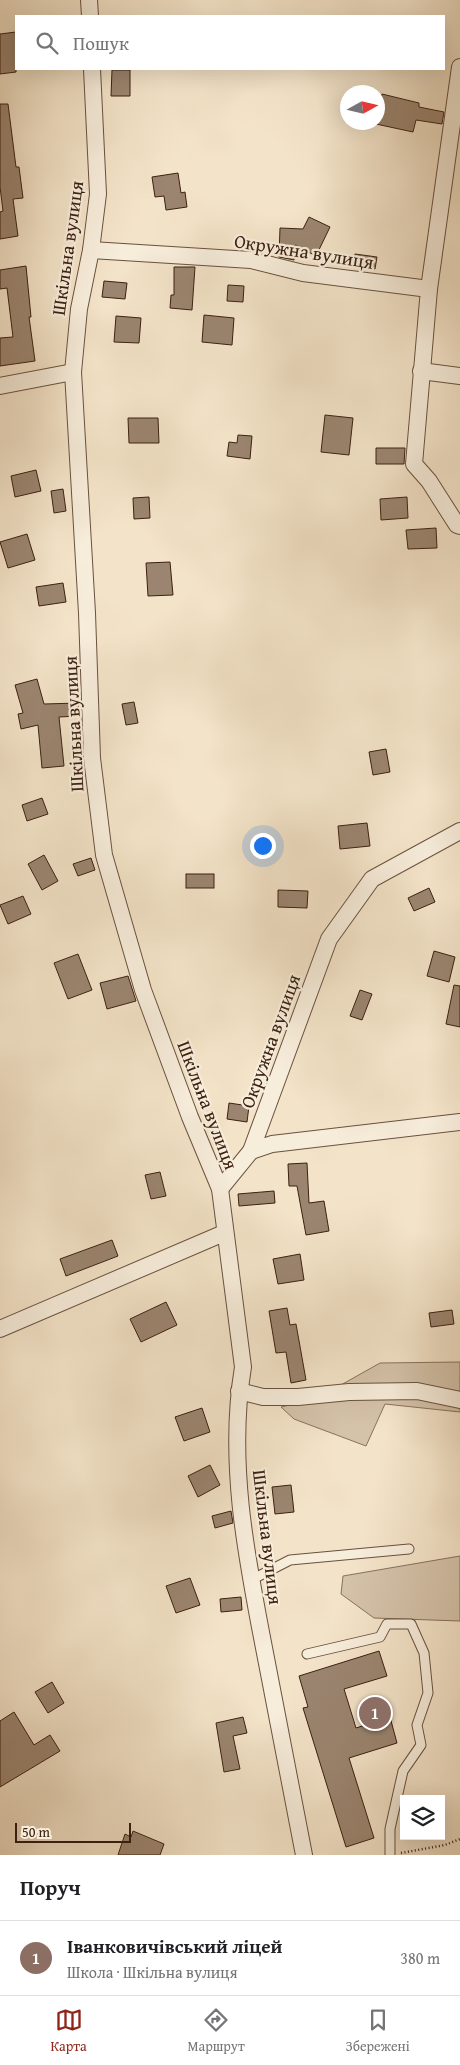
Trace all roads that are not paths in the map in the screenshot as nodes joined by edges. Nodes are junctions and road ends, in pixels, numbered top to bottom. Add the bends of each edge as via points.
1 (89, 0) edge
2 (90, 15) edge
3 (460, 67) edge
4 (92, 70) edge
5 (91, 250) junction
6 (429, 289) junction
7 (421, 371) junction
8 (74, 372) junction
9 (460, 376) edge
10 (0, 386) edge
11 (460, 526) edge
12 (460, 831) edge
13 (460, 1122) edge
14 (251, 1151) junction
15 (220, 1190) junction
16 (224, 1233) junction
17 (1, 1328) edge
18 (239, 1391) junction
19 (460, 1400) edge
20 (409, 1549) dead end
21 (251, 1580) junction
22 (307, 1654) dead end
23 (395, 1854) edge
24 (304, 1855) edge

1 - 2 street
3 - 6 street
4 - 5 street, Шкільна вулиця via 98,194
5 - 6 street, Окружна вулиця via 251,260 303,272
5 - 8 street, Шкільна вулиця via 79,309
6 - 7 street
7 - 9 street
7 - 11 street via 414,464
8 - 10 street
8 - 15 street, Шкільна вулиця via 88,613 92,758 104,855 143,990
12 - 14 street, Окружна вулиця via 372,879 329,939
13 - 14 street via 272,1144
14 - 15 street, Окружна вулиця
15 - 16 street, Шкільна вулиця
16 - 17 street
16 - 18 street, Шкільна вулиця via 243,1367
18 - 19 street via 263,1397 417,1392
18 - 21 street, Шкільна вулиця via 238,1489
20 - 21 lane via 290,1560
21 - 24 street, Шкільна вулиця
22 - 23 lane via 380,1637 387,1624 411,1624 424,1653 428,1693 417,1725 420,1745 403,1771 390,1829

